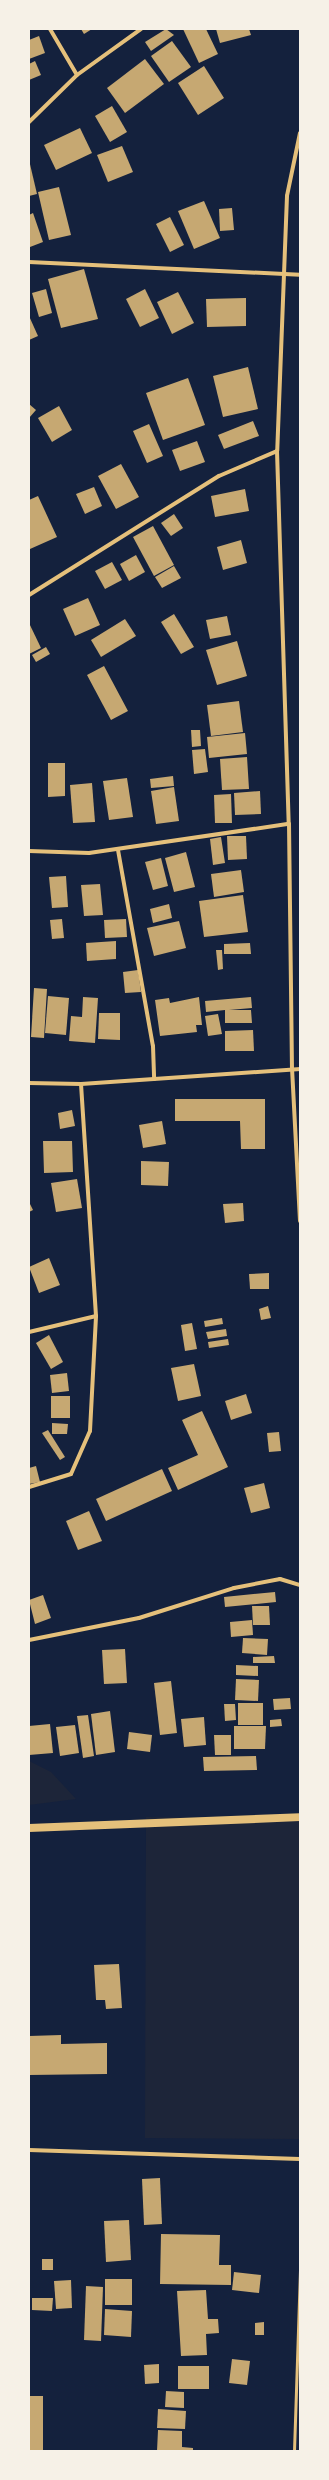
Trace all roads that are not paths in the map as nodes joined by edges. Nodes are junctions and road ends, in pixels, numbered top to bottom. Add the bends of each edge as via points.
1 (50, 29) edge
2 (141, 29) edge
3 (77, 75) junction
4 (29, 122) edge
5 (300, 133) edge
6 (29, 262) edge
7 (286, 275) junction
8 (300, 275) edge
9 (277, 451) junction
10 (29, 595) edge
11 (289, 824) junction
12 (118, 850) junction
13 (29, 851) edge
14 (292, 1068) junction
15 (300, 1069) edge
16 (154, 1079) junction
17 (29, 1083) edge
18 (81, 1084) junction
19 (300, 1221) edge
20 (96, 1316) junction
21 (29, 1332) edge
22 (29, 1487) edge
23 (300, 1585) edge
24 (29, 1640) edge
25 (300, 1817) edge
26 (29, 1828) edge
27 (29, 2150) edge
28 (300, 2159) edge

1 - 3 street
2 - 3 street
3 - 4 street
5 - 7 street via 287,196
6 - 7 street
7 - 8 street
7 - 9 street
9 - 10 street via 219,476
9 - 11 street
11 - 12 street
11 - 14 street
12 - 13 street via 89,853
12 - 16 street via 153,1046
14 - 15 street
14 - 16 street
14 - 19 street
16 - 18 street
17 - 18 street
18 - 20 street
20 - 21 street
20 - 22 street via 90,1430 71,1474
23 - 24 street via 280,1579 234,1588 139,1618
25 - 26 main road
27 - 28 street

